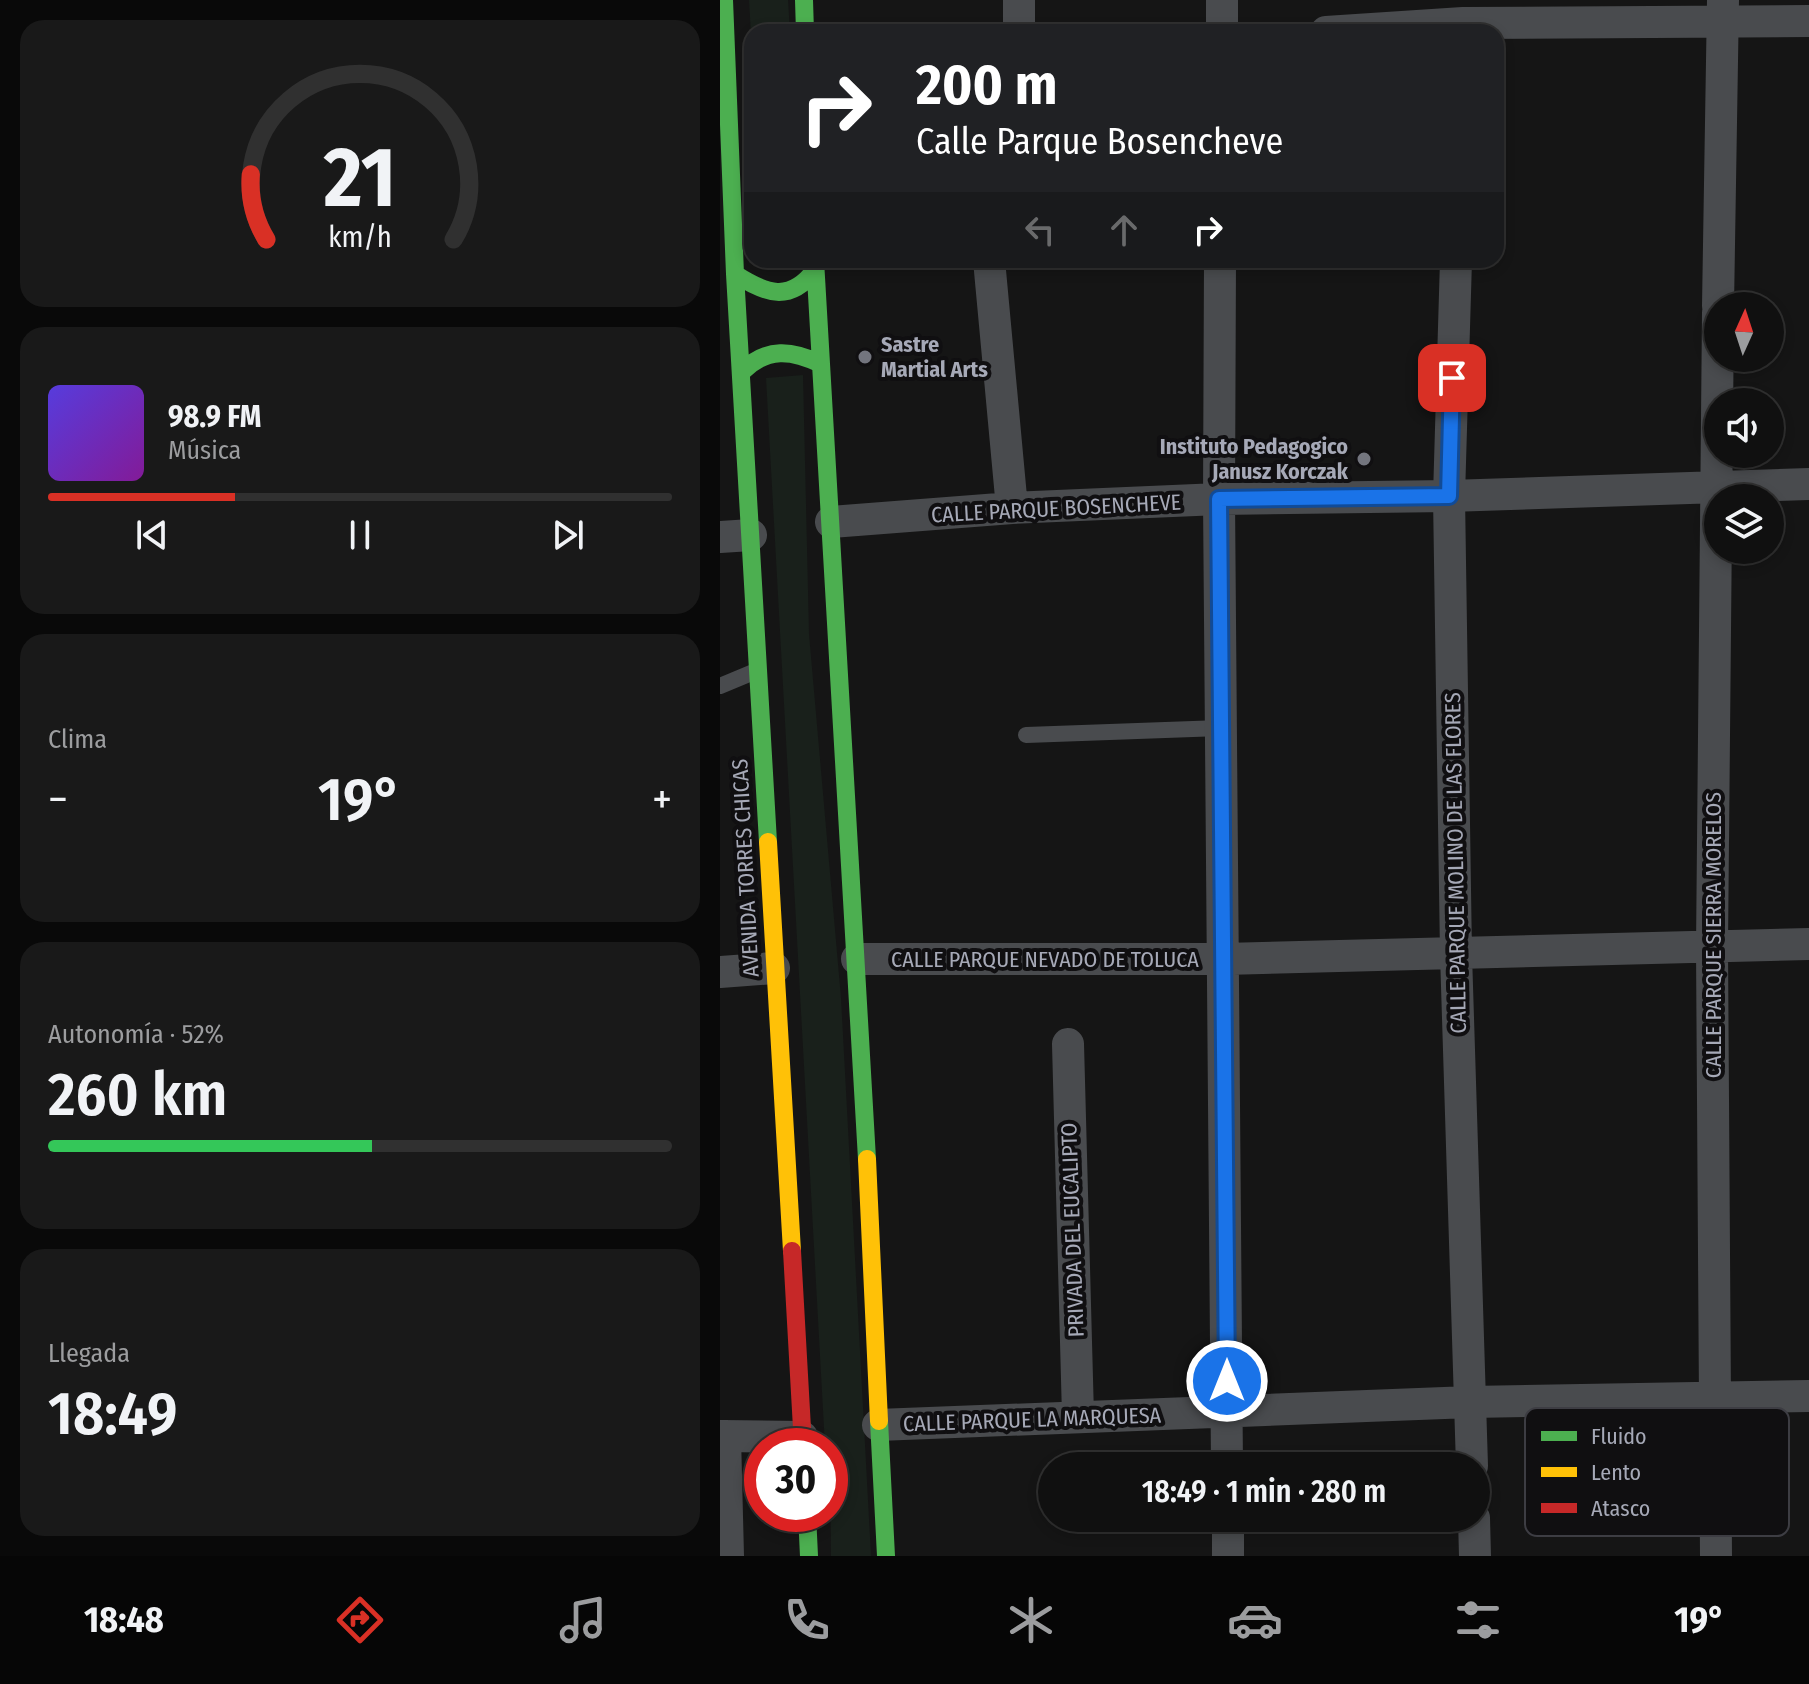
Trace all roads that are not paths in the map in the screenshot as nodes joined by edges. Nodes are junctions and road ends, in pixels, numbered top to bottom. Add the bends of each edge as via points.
1 (724, 0) edge
2 (804, 0) edge
3 (1019, 0) edge
4 (1222, 0) edge
5 (1723, 11) edge
6 (1809, 21) edge
7 (805, 24) edge
8 (1019, 24) edge
9 (1222, 24) edge
10 (1504, 25) edge
11 (723, 77) edge
12 (813, 268) edge
13 (815, 268) edge
14 (990, 268) edge
15 (1220, 268) edge
16 (1456, 268) edge
17 (735, 274) junction
18 (1718, 292) edge
19 (821, 364) junction
20 (743, 371) junction
21 (1717, 372) edge
22 (1715, 484) edge
23 (1809, 484) edge
24 (1784, 485) edge
25 (1704, 488) edge
26 (1449, 496) junction
27 (1219, 499) junction
28 (1012, 508) junction
29 (831, 522) junction
30 (736, 536) edge
31 (1715, 564) edge
32 (760, 670) junction
33 (720, 686) edge
34 (1221, 728) junction
35 (1026, 735) dead end
36 (1809, 944) edge
37 (1712, 947) junction
38 (1456, 954) junction
39 (857, 959) junction
40 (1224, 959) junction
41 (774, 968) junction
42 (720, 972) edge
43 (1068, 1044) dead end
44 (1809, 1396) edge
45 (1716, 1398) junction
46 (1470, 1402) junction
47 (1716, 1408) edge
48 (1227, 1411) junction
49 (1078, 1416) junction
50 (878, 1425) junction
51 (802, 1428) edge
52 (723, 1436) edge
53 (744, 1437) edge
54 (1227, 1452) edge
55 (1472, 1452) edge
56 (808, 1532) edge
57 (1228, 1532) edge
58 (1474, 1532) edge
59 (728, 1556) edge
60 (809, 1556) edge
61 (886, 1556) edge
62 (1228, 1556) edge
63 (1475, 1556) edge

1 - 11 main road, AVENIDA TORRES CHICAS
2 - 7 main road
3 - 8 street
4 - 9 street
5 - 6 street
5 - 10 street
5 - 18 street
11 - 17 main road, AVENIDA TORRES CHICAS
12 - 17 main road via 797,289 780,291 756,288
13 - 19 main road
14 - 28 street
15 - 27 street
16 - 26 street, CALLE PARQUE MOLINO DE LAS FLORES
17 - 20 main road, AVENIDA TORRES CHICAS
19 - 20 main road via 794,352 776,352 759,356
19 - 29 main road
20 - 30 main road, AVENIDA TORRES CHICAS
21 - 22 street, CALLE PARQUE SIERRA MORELOS
23 - 24 street, CALLE PARQUE BOSENCHEVE
25 - 26 street, CALLE PARQUE BOSENCHEVE
26 - 27 street, CALLE PARQUE BOSENCHEVE
26 - 38 street, CALLE PARQUE MOLINO DE LAS FLORES
27 - 28 street, CALLE PARQUE BOSENCHEVE
27 - 34 street
28 - 29 street, CALLE PARQUE BOSENCHEVE
29 - 39 main road
30 - 32 main road, AVENIDA TORRES CHICAS
31 - 37 street, CALLE PARQUE SIERRA MORELOS
32 - 33 lane
32 - 41 main road, AVENIDA TORRES CHICAS
34 - 35 lane
34 - 40 street
36 - 37 street, CALLE PARQUE NEVADO DE TOLUCA
37 - 38 street, CALLE PARQUE NEVADO DE TOLUCA
37 - 45 street, CALLE PARQUE SIERRA MORELOS
38 - 40 street, CALLE PARQUE NEVADO DE TOLUCA
38 - 46 street, CALLE PARQUE MOLINO DE LAS FLORES
39 - 40 street, CALLE PARQUE NEVADO DE TOLUCA
39 - 50 main road
40 - 48 street
41 - 42 street
41 - 51 main road, AVENIDA TORRES CHICAS
43 - 49 street, PRIVADA DEL EUCALIPTO
44 - 45 street, CALLE PARQUE LA MARQUESA
45 - 46 street, CALLE PARQUE LA MARQUESA
45 - 47 street, CALLE PARQUE SIERRA MORELOS
46 - 48 street, CALLE PARQUE LA MARQUESA
46 - 55 street, CALLE PARQUE MOLINO DE LAS FLORES
48 - 49 street, CALLE PARQUE LA MARQUESA
48 - 54 street
49 - 50 street, CALLE PARQUE LA MARQUESA
50 - 61 main road
52 - 53 street
52 - 59 street
56 - 60 main road
57 - 62 street
58 - 63 street

